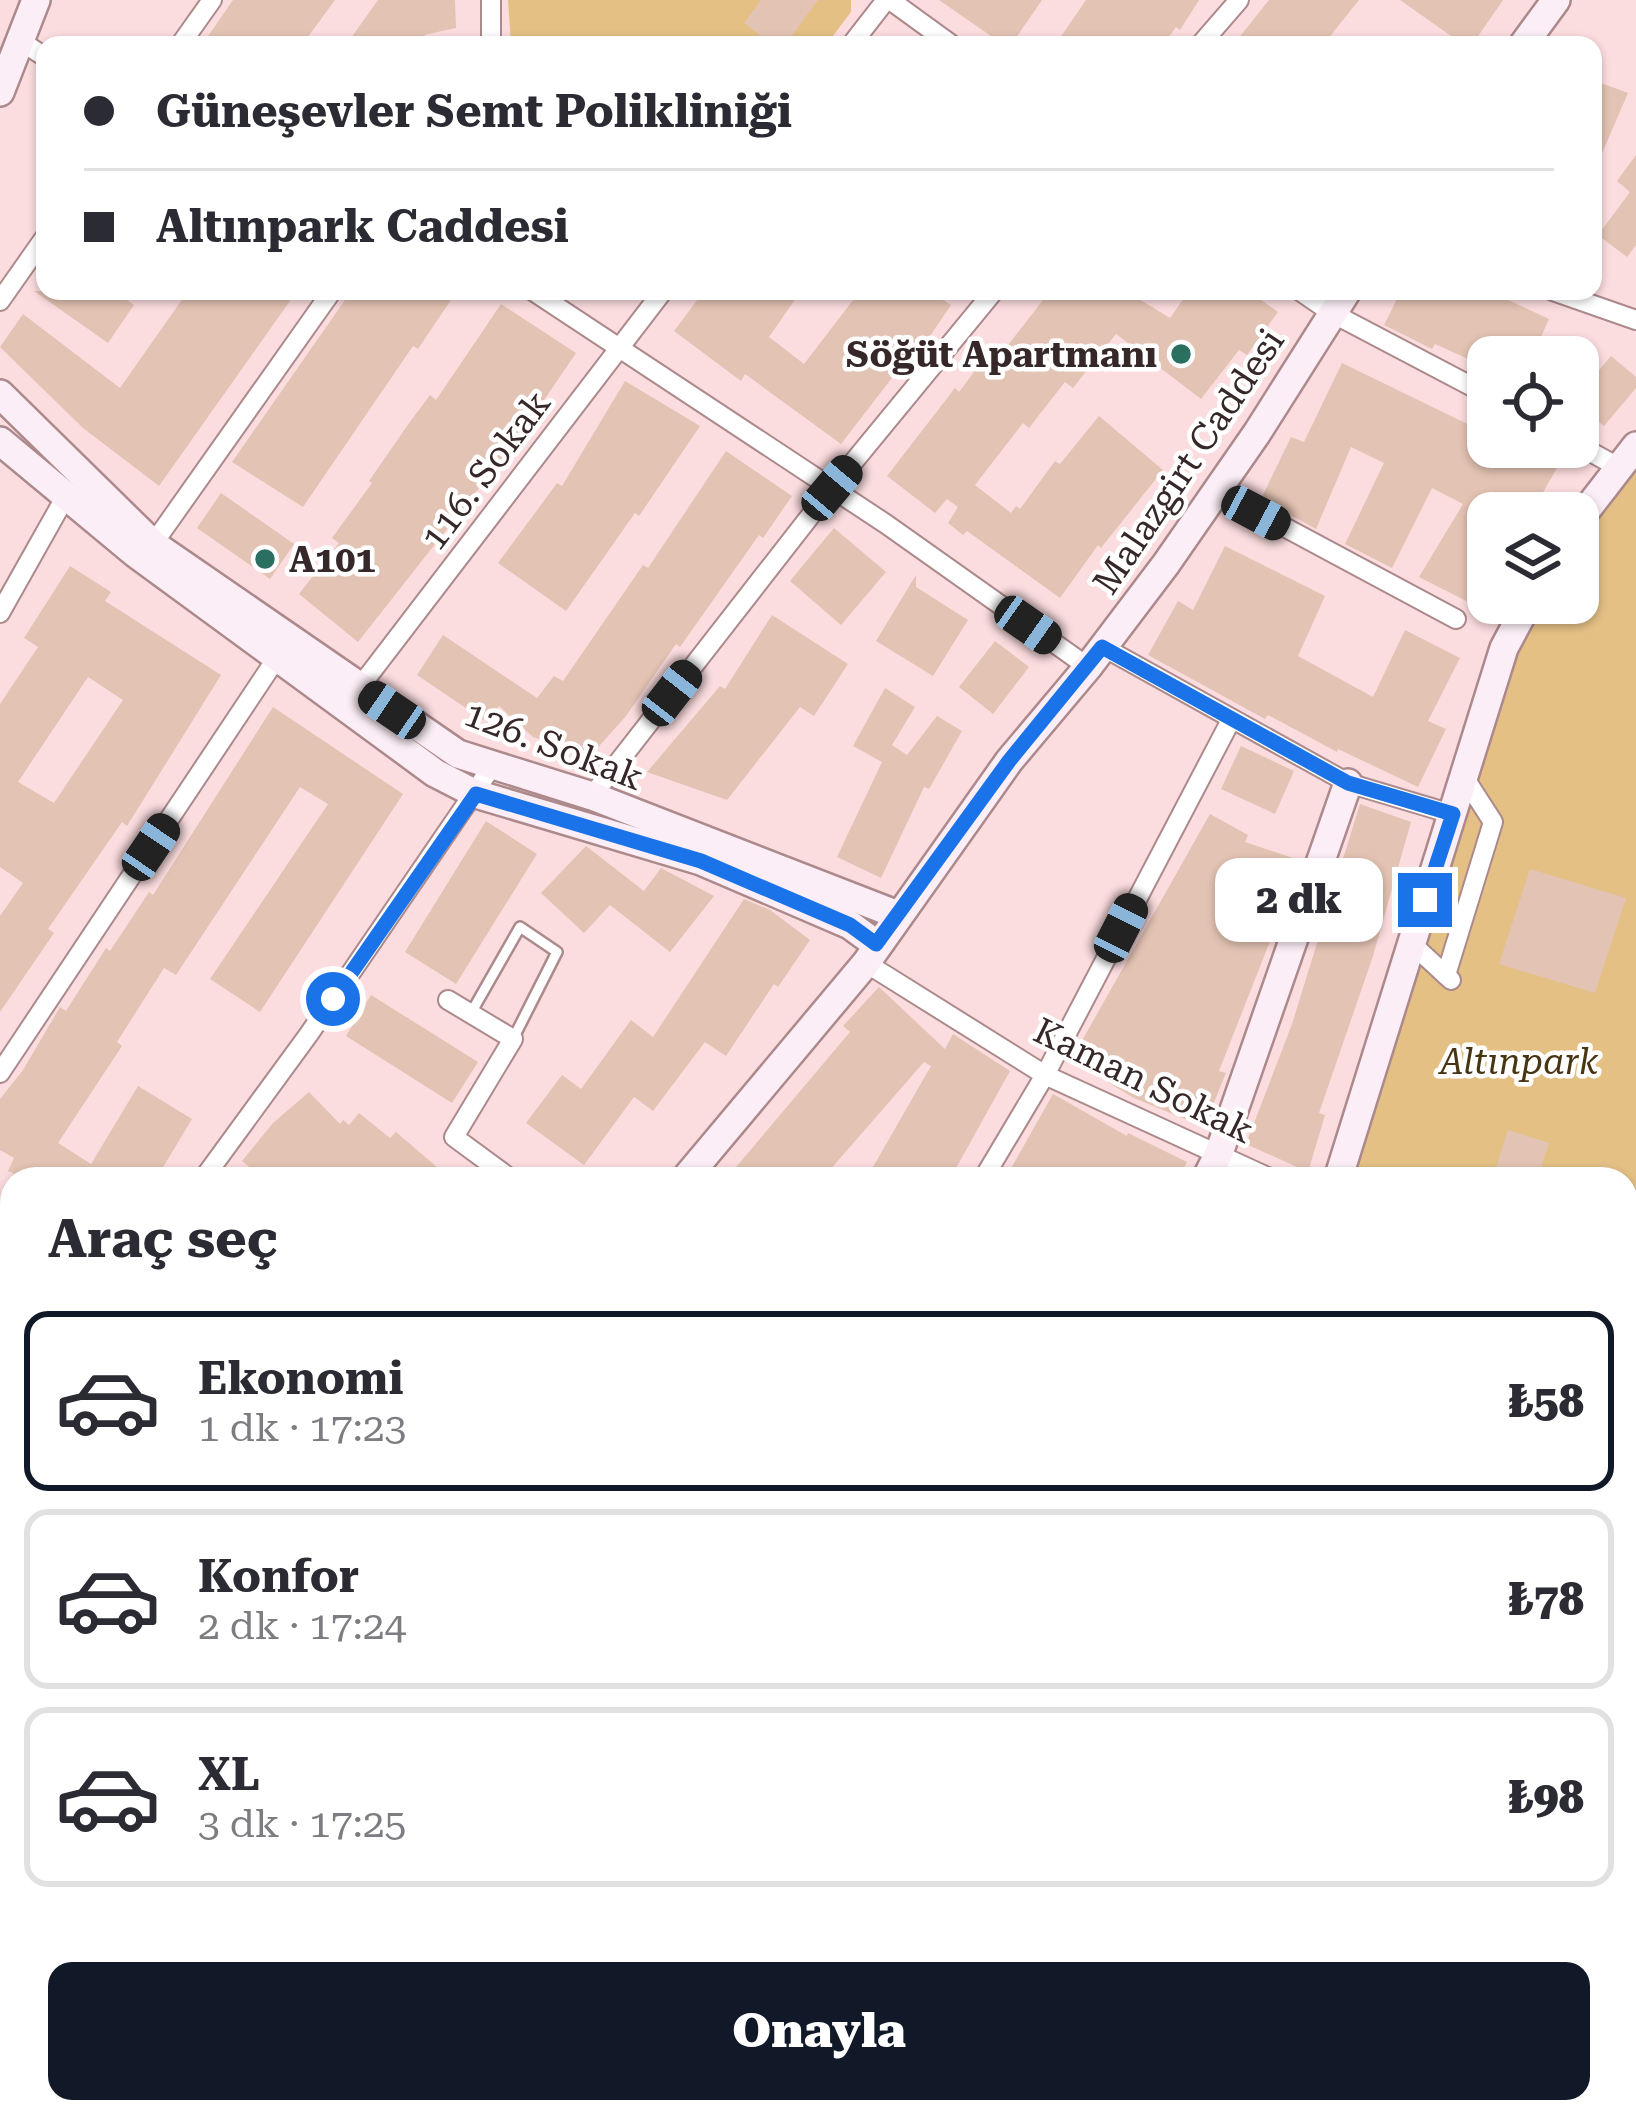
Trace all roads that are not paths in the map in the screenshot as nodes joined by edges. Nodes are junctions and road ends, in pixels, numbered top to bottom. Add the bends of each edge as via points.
1 (36, 0) edge
2 (212, 0) edge
3 (491, 0) edge
4 (888, 0) edge
5 (1239, 0) edge
6 (1556, 0) edge
7 (186, 36) edge
8 (491, 36) edge
9 (858, 36) edge
10 (939, 36) edge
11 (1208, 36) edge
12 (1529, 36) edge
13 (19, 40) junction
14 (36, 51) edge
15 (0, 92) edge
16 (36, 250) edge
17 (326, 300) edge
18 (547, 300) edge
19 (657, 300) edge
20 (987, 300) edge
21 (1579, 300) edge
22 (0, 301) edge
23 (1340, 302) edge
24 (1636, 320) edge
25 (621, 346) junction
26 (1467, 382) edge
27 (0, 394) edge
28 (0, 441) edge
29 (1627, 456) edge
30 (832, 488) junction
31 (1216, 491) junction
32 (1599, 493) edge
33 (67, 494) junction
34 (153, 544) junction
35 (0, 613) edge
36 (1456, 619) dead end
37 (1517, 624) edge
38 (1095, 657) junction
39 (276, 659) junction
40 (359, 688) junction
41 (1231, 720) junction
42 (494, 765) junction
43 (1464, 778) junction
44 (1348, 783) junction
45 (476, 794) junction
46 (592, 796) junction
47 (1453, 814) junction
48 (898, 915) junction
49 (1412, 943) junction
50 (871, 953) junction
51 (448, 1000) dead end
52 (471, 1013) junction
53 (513, 1039) junction
54 (0, 1073) edge
55 (1045, 1076) junction
56 (1219, 1153) junction
57 (212, 1167) edge
58 (495, 1167) edge
59 (696, 1167) edge
60 (990, 1167) edge
61 (1212, 1167) edge
62 (1248, 1167) edge
63 (1342, 1167) edge

1 - 13 street
2 - 7 street
3 - 8 street
4 - 9 street
4 - 10 street
5 - 11 street
6 - 12 street
13 - 14 street
13 - 15 street
16 - 22 street
17 - 34 street
18 - 25 street
19 - 25 street, 116. Sokak
20 - 30 street
21 - 24 street
23 - 26 street
23 - 31 street, Malazgirt Caddesi
25 - 30 street
25 - 40 street, 116. Sokak
27 - 34 street, 126. Sokak
28 - 33 street, 126. Sokak
29 - 32 street
30 - 38 street
30 - 46 street
31 - 36 street
31 - 38 street, Malazgirt Caddesi
33 - 35 street
33 - 39 street, 126. Sokak
34 - 40 street, 126. Sokak
37 - 43 street
38 - 41 street
38 - 48 street, Malazgirt Caddesi
39 - 45 street, 126. Sokak
39 - 54 street
40 - 42 street, 126. Sokak via 458,754
41 - 44 street
41 - 55 street
42 - 45 street
42 - 46 street, 126. Sokak
43 - 47 street
43 - 49 street via 1493,821 1449,977
44 - 47 street
44 - 56 street
45 - 50 street, 126. Sokak via 701,861 850,925
45 - 57 street
46 - 48 street, 126. Sokak
47 - 49 street
48 - 50 street, Malazgirt Caddesi
49 - 63 street
50 - 55 street, Kaman Sokak
50 - 59 street, Malazgirt Caddesi
51 - 52 street
52 - 53 street
52 - 53 lane via 520,927 557,952
53 - 58 street via 454,1137
55 - 56 street, Kaman Sokak
55 - 60 street
56 - 61 street
56 - 62 street, Kaman Sokak

